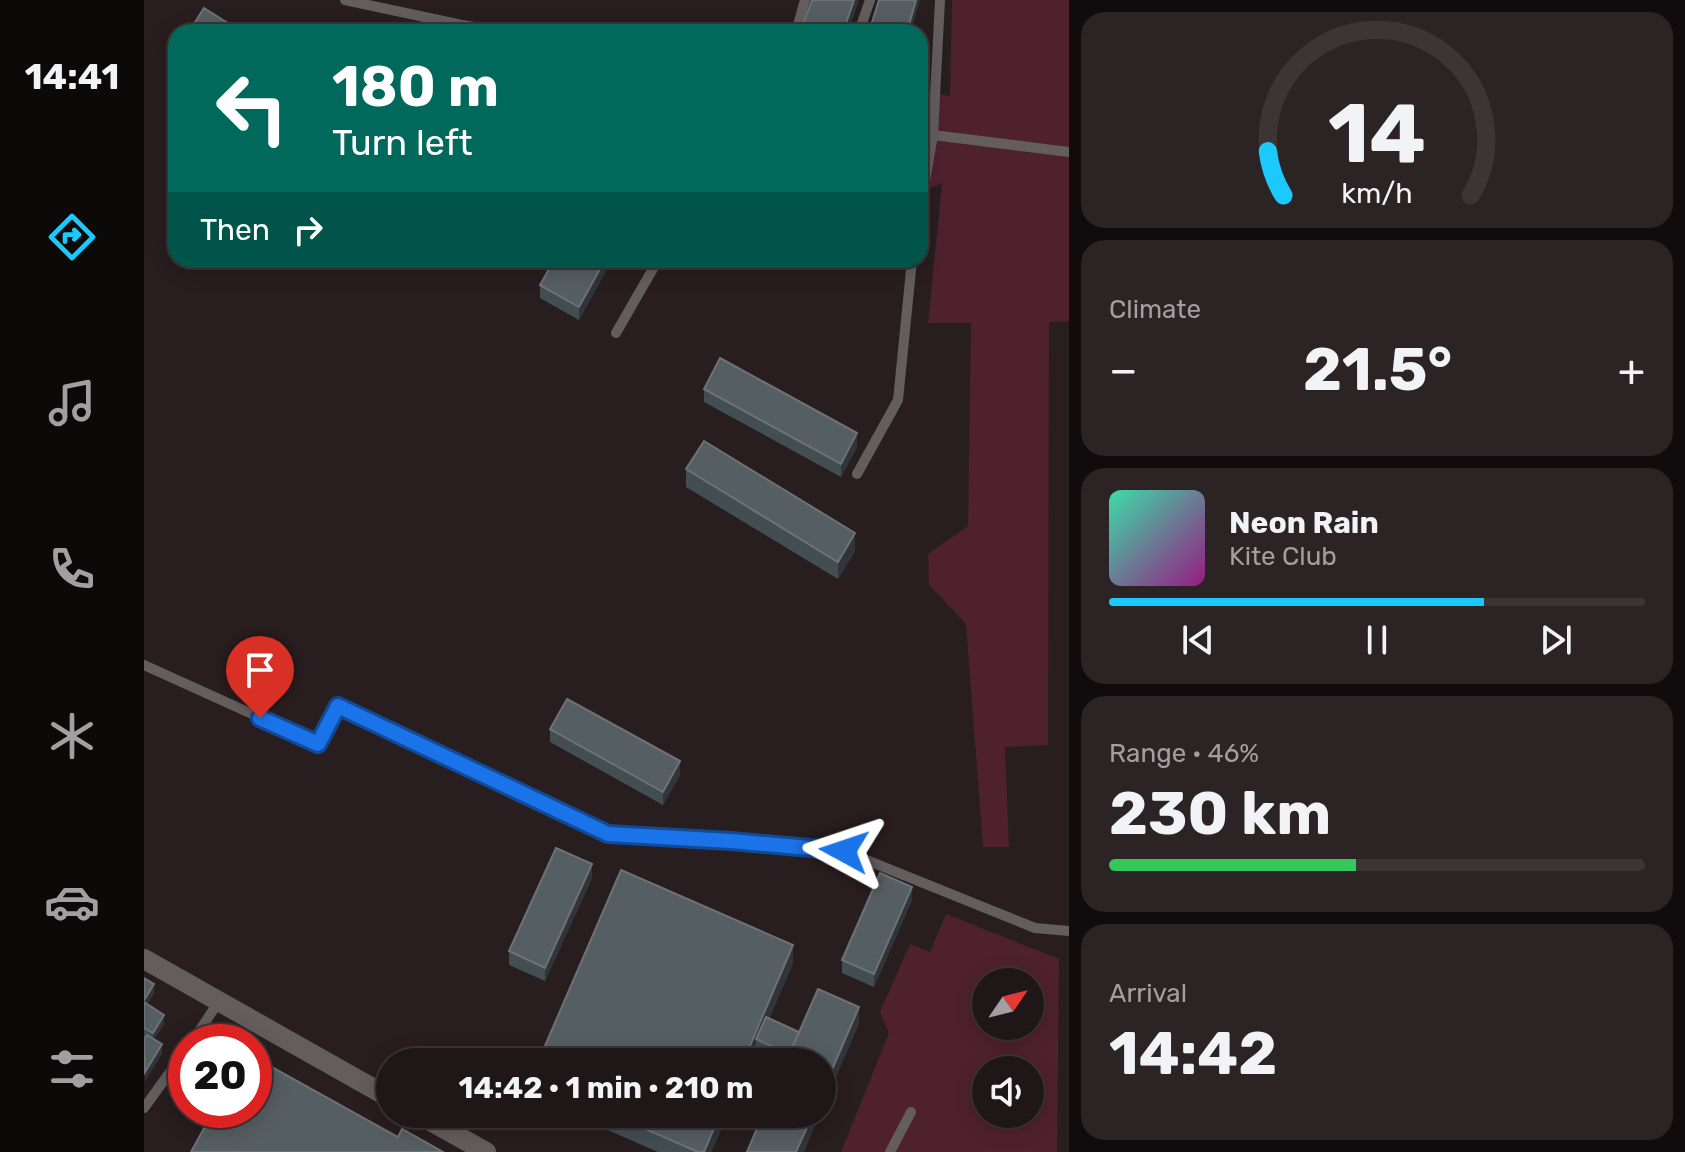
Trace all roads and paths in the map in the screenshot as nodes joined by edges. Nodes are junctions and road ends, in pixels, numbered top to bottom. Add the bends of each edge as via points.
1 (345, 0) edge
2 (805, 0) edge
3 (870, 0) edge
4 (940, 0) edge
5 (464, 24) edge
6 (798, 24) edge
7 (862, 24) edge
8 (928, 134) edge
9 (933, 135) junction
10 (1069, 152) edge
11 (928, 164) edge
12 (653, 268) edge
13 (911, 268) edge
14 (616, 333) dead end
15 (857, 474) dead end
16 (144, 665) edge
17 (1069, 931) edge
18 (144, 959) edge
19 (219, 1001) junction
20 (204, 1024) edge
21 (168, 1075) edge
22 (376, 1090) edge
23 (144, 1108) edge
24 (911, 1112) dead end
25 (443, 1128) edge
26 (486, 1152) edge
27 (890, 1152) edge

1 - 5 lane
2 - 6 lane
3 - 7 lane
4 - 9 lane
8 - 9 lane
9 - 10 lane
9 - 11 lane
12 - 14 lane
13 - 15 lane via 898,400
16 - 17 lane via 318,744 338,706 608,834 844,851 1035,928
18 - 19 street
19 - 20 lane
19 - 22 street
21 - 23 lane
24 - 27 lane
25 - 26 street

